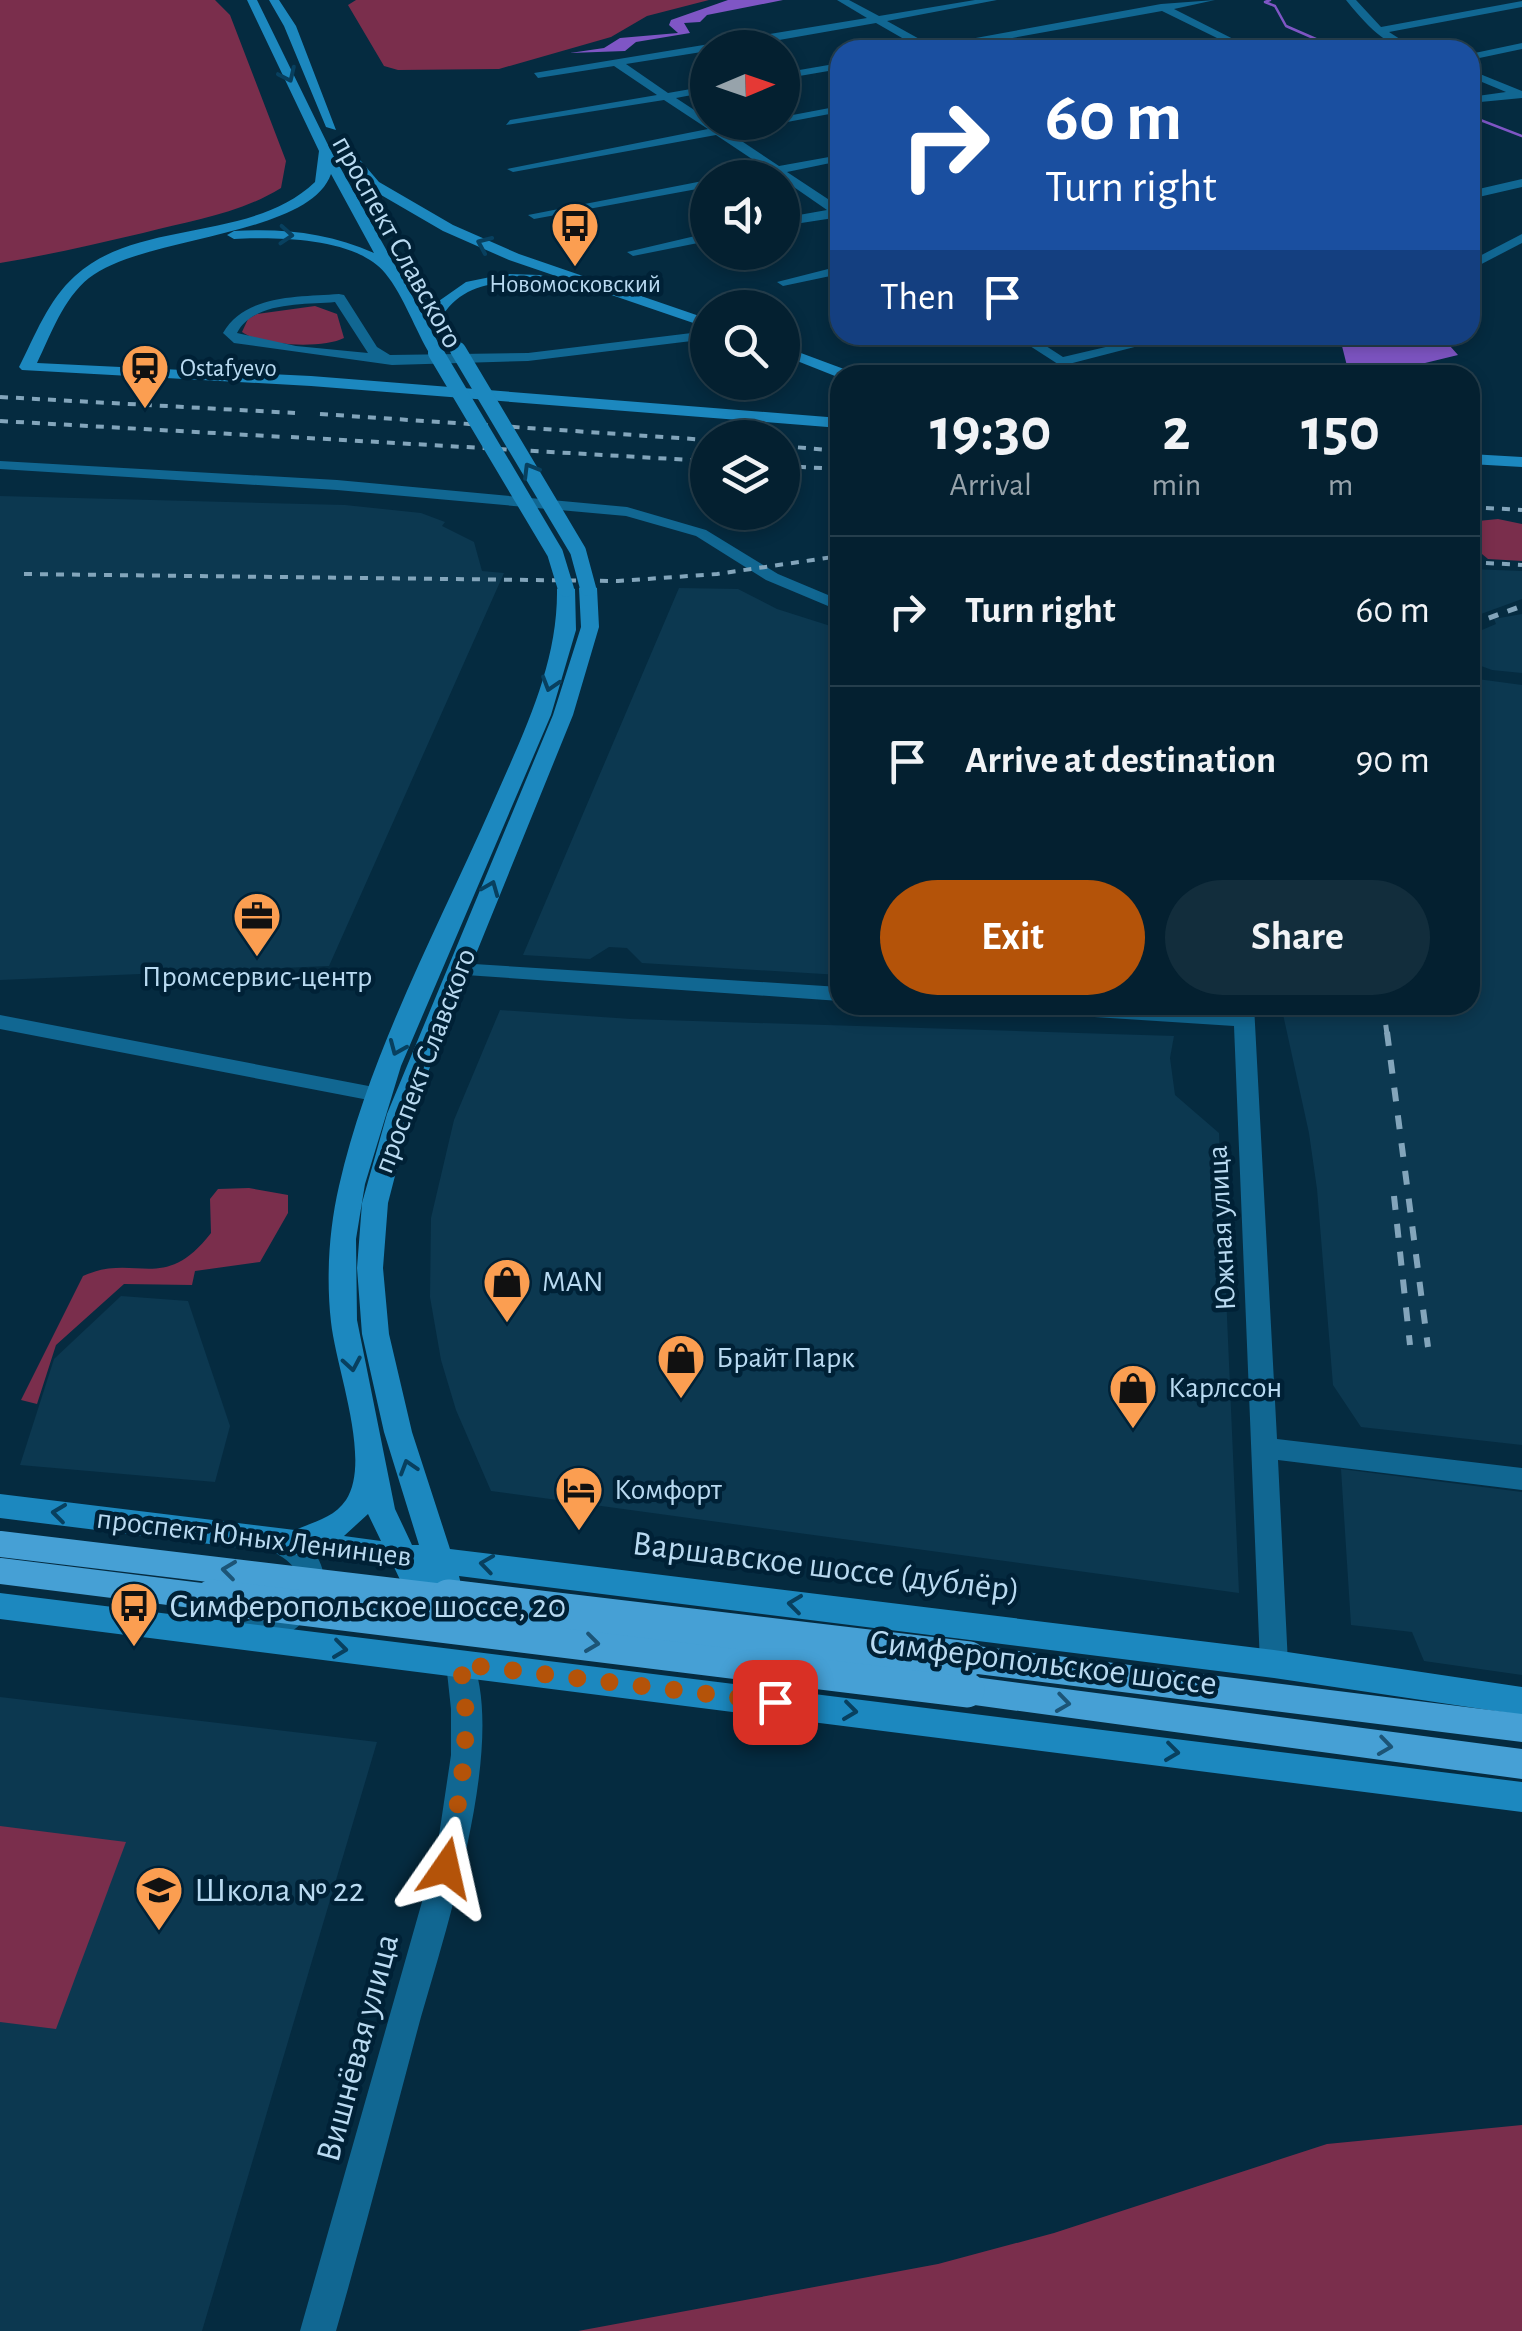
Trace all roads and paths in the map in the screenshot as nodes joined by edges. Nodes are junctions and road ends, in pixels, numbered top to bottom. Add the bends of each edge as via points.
1 (252, 0) edge
2 (274, 0) edge
3 (842, 0) edge
4 (992, 0) edge
5 (1144, 0) edge
6 (1210, 0) edge
7 (1351, 0) edge
8 (1522, 4) edge
9 (1162, 8) junction
10 (878, 20) junction
11 (1382, 30) junction
12 (800, 33) edge
13 (1229, 39) joint
14 (913, 40) edge
15 (985, 40) edge
16 (1224, 40) edge
17 (1397, 40) edge
18 (1522, 46) edge
19 (690, 51) edge
20 (1480, 55) edge
21 (618, 64) junction
22 (830, 68) edge
23 (800, 73) edge
24 (538, 75) dead end
25 (1480, 77) edge
26 (690, 92) edge
27 (1521, 94) edge
28 (665, 97) junction
29 (1480, 99) edge
30 (830, 111) edge
31 (690, 113) edge
32 (800, 117) edge
33 (510, 123) dead end
34 (690, 136) edge
35 (732, 140) edge
36 (344, 149) junction
37 (325, 150) junction
38 (762, 160) edge
39 (830, 160) edge
40 (800, 166) edge
41 (512, 169) dead end
42 (1522, 183) edge
43 (690, 186) edge
44 (800, 186) edge
45 (1480, 194) edge
46 (371, 199) dead end
47 (830, 206) edge
48 (830, 214) edge
49 (534, 215) dead end
50 (800, 219) edge
51 (1522, 238) edge
52 (690, 241) edge
53 (154, 244) junction
54 (633, 252) dead end
55 (1480, 261) edge
56 (392, 271) junction
57 (830, 272) edge
58 (783, 282) dead end
59 (417, 283) dead end
60 (435, 316) junction
61 (690, 318) edge
62 (678, 322) junction
63 (357, 326) junction
64 (690, 327) edge
65 (690, 338) edge
66 (667, 342) junction
67 (1035, 345) edge
68 (1132, 345) edge
69 (294, 350) junction
70 (800, 357) edge
71 (392, 361) junction
72 (800, 365) edge
73 (830, 368) edge
74 (830, 375) edge
75 (830, 421) edge
76 (1480, 460) edge
77 (1522, 462) edge
78 (0, 465) edge
79 (577, 589) junction
80 (830, 602) edge
81 (458, 969) junction
82 (830, 993) edge
83 (1244, 1015) edge
84 (0, 1022) edge
85 (379, 1095) junction
86 (1264, 1448) junction
87 (371, 1458) junction
88 (1522, 1479) edge
89 (0, 1506) edge
90 (282, 1539) junction
91 (0, 1544) edge
92 (400, 1553) junction
93 (441, 1558) junction
94 (0, 1570) edge
95 (602, 1580) junction
96 (0, 1606) edge
97 (497, 1616) junction
98 (234, 1636) junction
99 (460, 1664) junction
100 (1274, 1664) junction
101 (968, 1674) junction
102 (580, 1676) junction
103 (1522, 1701) edge
104 (1522, 1728) edge
105 (1522, 1764) edge
106 (1522, 1797) edge
107 (318, 2331) edge

1 -> 37 main road, проспект Славского
2 - 36 main road, проспект Славского
3 - 10 street
4 - 10 street
5 - 9 street
6 - 9 street
7 - 11 street
8 - 11 street
9 - 13 street
9 - 15 street
10 - 12 street
10 - 14 street
11 - 17 street
13 - 16 street
18 - 20 street
19 - 21 street
21 - 24 street
21 - 28 street
22 - 23 street
25 - 27 street
26 - 28 street
27 - 29 street
28 - 31 street
28 - 33 street
30 - 32 street
34 - 41 street
35 - 38 street
36 - 46 main road, проспект Славского
61 -> 36 main road via 448,228 374,184
37 - 53 main road via 326,175 306,198
37 - 56 main road, проспект Славского
39 - 40 street
42 - 45 street
43 - 49 street
44 - 47 street
48 - 50 street
51 - 55 street
52 - 54 street
53 -> 56 main road via 289,234 349,246
53 - 75 main road via 96,267 72,286 27,367 386,386
56 - 79 main road, проспект Славского, bridge
57 - 58 street
59 - 60 main road, проспект Славского
60 - 62 main road via 440,304 468,286 526,278 572,285
79 -> 60 main road, проспект Славского, bridge via 578,551
62 - 64 main road
62 - 66 street
63 - 69 street via 336,346
63 - 69 street via 339,298 264,307 232,326 234,339
63 - 71 street via 372,350
65 - 66 street
66 - 71 street via 504,362
67 - 68 street via 1061,362
69 - 71 street
70 - 73 main road
72 - 74 main road
76 - 77 main road
78 - 80 street via 338,485 628,512 702,534 772,577
81 -> 79 main road, проспект Славского via 563,715 590,627
79 -> 85 main road, проспект Славского via 541,715
81 - 82 street
93 -> 81 main road, проспект Славского via 388,1400 371,1315 371,1234 398,1114
83 - 86 street, Южная улица
84 - 85 street
85 -> 87 main road, проспект Славского via 352,1184 341,1285
86 - 88 street
86 - 100 street, Южная улица
87 - 90 main road via 366,1494 350,1520 327,1533
87 - 92 main road, проспект Славского via 380,1509
90 -> 89 main road, Варшавское шоссе (дублёр)
90 - 92 main road, Варшавское шоссе (дублёр)
90 - 98 street via 310,1564 304,1602 266,1630
97 -> 91 main road, проспект Юных Ленинцев, bridge
92 - 93 main road, Варшавское шоссе (дублёр)
92 - 99 main road, проспект Славского
95 -> 93 main road, Варшавское шоссе (дублёр)
93 - 99 main road, проспект Славского
94 - 97 main road, bridge
100 -> 95 main road, Варшавское шоссе (дублёр)
95 - 102 street via 563,1587 544,1604 535,1626 546,1660
96 - 98 main road
97 - 101 main road, Симферопольское шоссе, bridge
98 -> 99 main road
99 - 102 main road
99 - 107 street, Вишнёвая улица via 466,1732 446,1868
100 - 103 main road, Варшавское шоссе (дублёр)
101 - 104 main road, Симферопольское шоссе
101 -> 105 main road, Симферопольское шоссе
102 -> 106 main road

